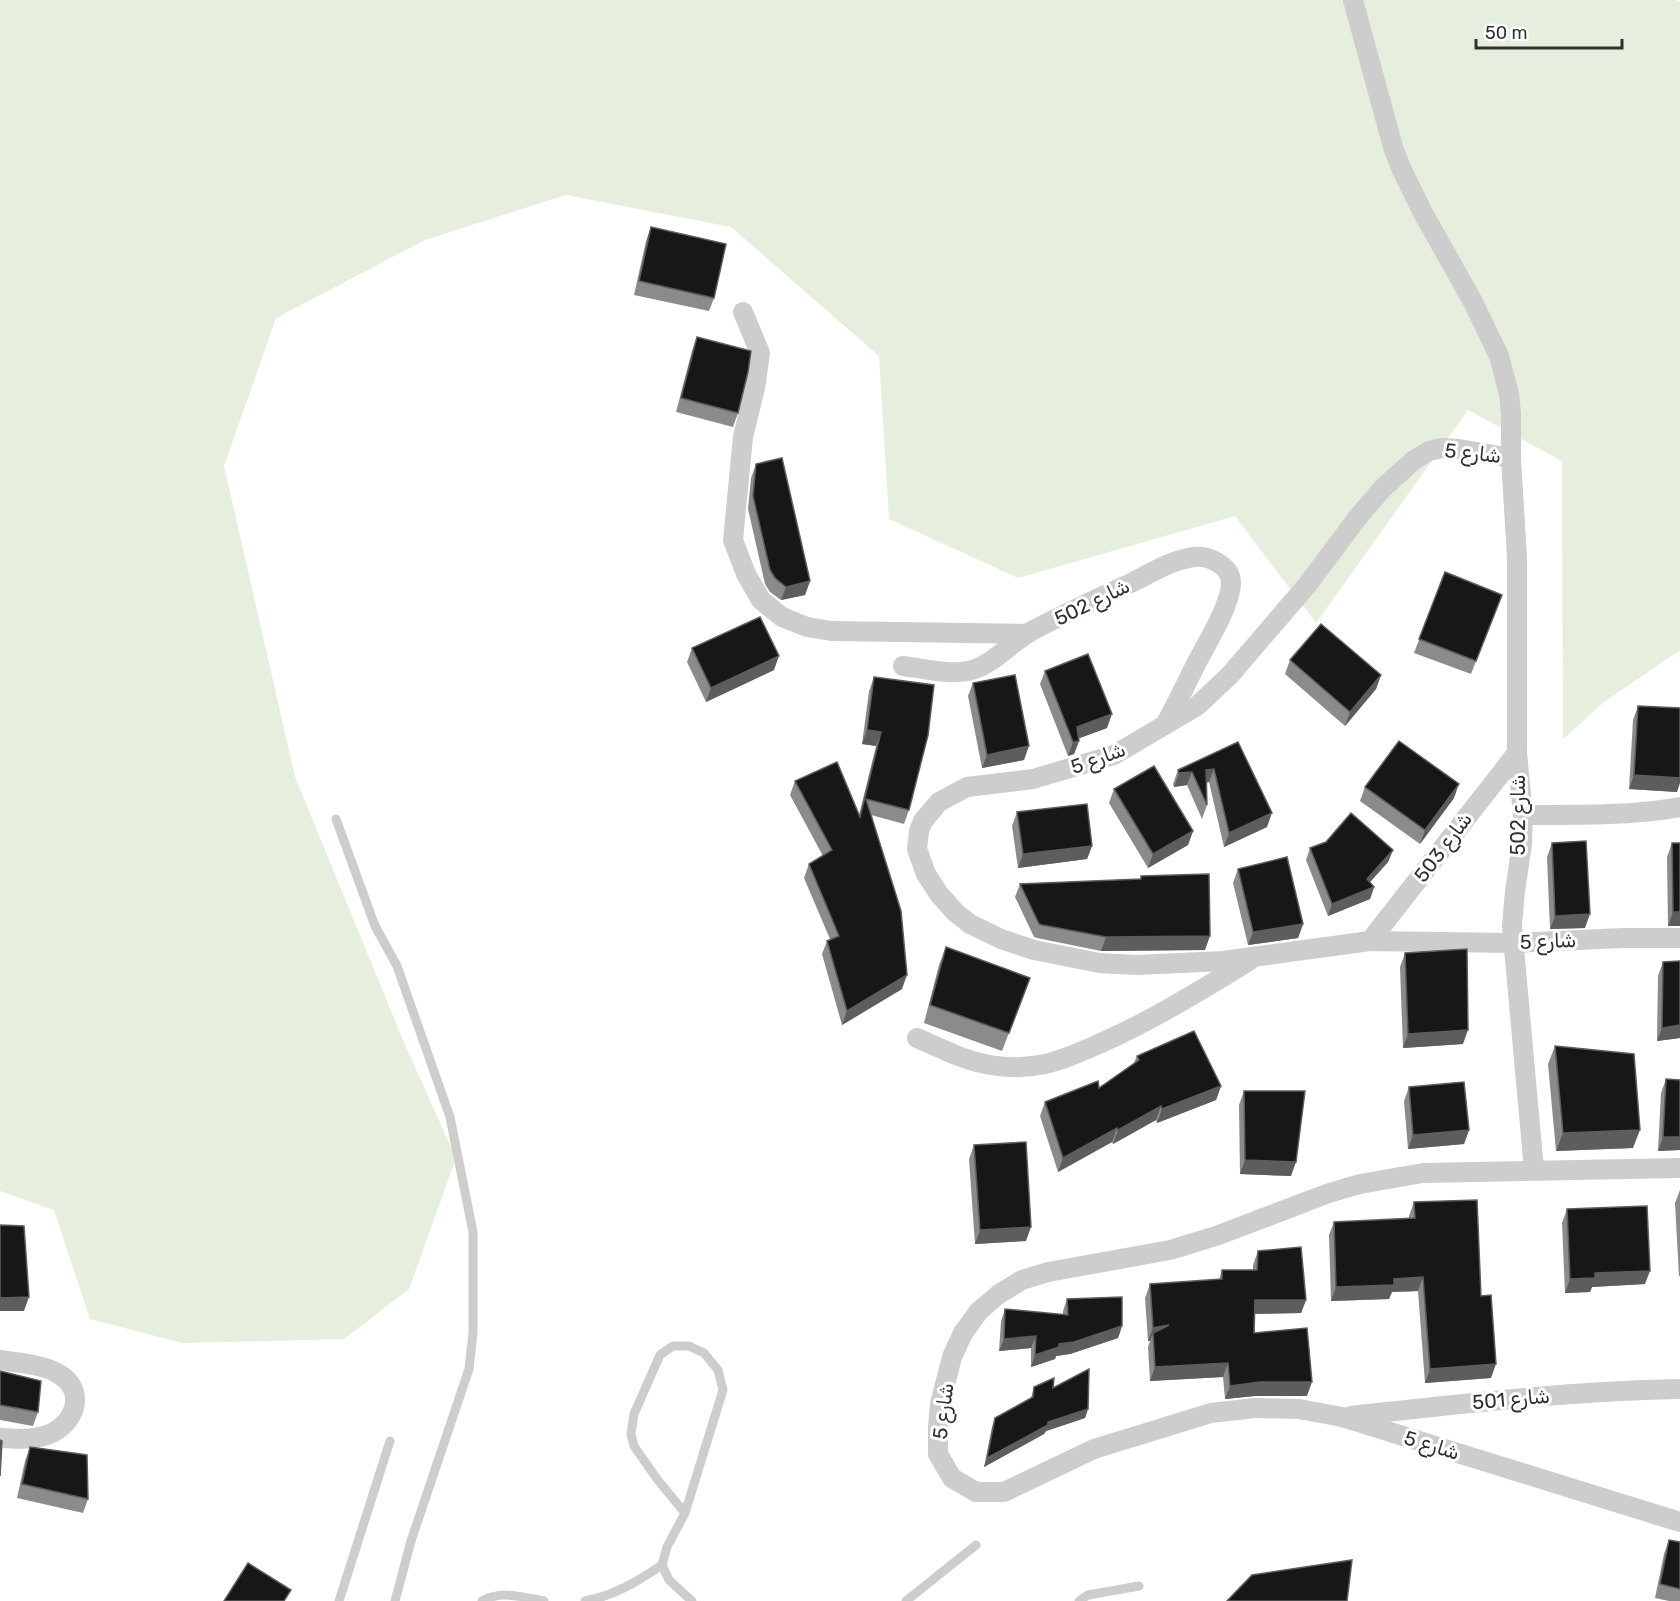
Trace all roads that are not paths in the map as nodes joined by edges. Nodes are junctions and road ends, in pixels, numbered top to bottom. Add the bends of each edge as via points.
1 (1353, 0) edge
2 (743, 312) dead end
3 (1511, 458) junction
4 (1027, 634) junction
5 (903, 666) dead end
6 (1166, 723) junction
7 (1517, 753) junction
8 (1680, 807) edge
9 (1523, 815) junction
10 (336, 819) dead end
11 (1680, 938) edge
12 (1370, 941) junction
13 (1513, 943) junction
14 (1254, 958) junction
15 (917, 1038) dead end
16 (1680, 1168) edge
17 (1534, 1170) junction
18 (0, 1360) edge
19 (1680, 1389) edge
20 (1342, 1416) junction
21 (0, 1438) edge
22 (390, 1441) dead end
23 (685, 1513) junction
24 (1680, 1522) edge
25 (976, 1545) dead end
26 (662, 1565) junction
27 (1138, 1586) dead end
28 (339, 1601) edge
29 (395, 1601) edge
30 (482, 1601) edge
31 (544, 1601) edge
32 (585, 1601) edge
33 (692, 1601) edge
34 (906, 1601) edge
35 (1079, 1601) edge

1 - 3 street, شارع 5 via 1401,168 1499,356 1509,394
2 - 4 street via 760,353 743,437 733,540 761,600 782,617 831,631
3 - 6 street, شارع 5 via 1443,448 1414,460 1358,517 1308,584 1230,675 1197,706
3 - 7 street, شارع 502 via 1517,558
4 - 5 street, شارع 502 via 979,668 958,672
4 - 6 street, شارع 502 via 1175,561 1202,557 1219,564 1229,574 1229,595
6 - 14 street, شارع 5 via 1114,755 1033,779 967,787 939,802 919,831 917,849 926,874 939,894 970,924 1034,950 1099,963 1137,965
7 - 9 street, شارع 502
7 - 12 street, شارع 503
8 - 9 street via 1598,815
9 - 13 street, شارع 502
10 - 29 lane via 375,926 397,966 450,1117 473,1232 469,1369
11 - 13 street, شارع 5
12 - 13 street, شارع 5
12 - 14 street, شارع 5
13 - 17 street, شارع 502
14 - 15 street via 1123,1033 1047,1063 990,1066
16 - 17 street, شارع 5
17 - 20 street, شارع 5 via 1423,1173 1360,1184 1170,1250 1022,1280 979,1311 963,1333 952,1357 940,1404 938,1454 952,1478 960,1483 976,1492 1004,1492 1094,1449 1211,1413 1299,1409
18 - 21 street via 54,1371 65,1378 75,1398 74,1410 59,1429 28,1439
19 - 20 street, شارع 501 via 1621,1390
20 - 24 street, شارع 5
22 - 28 lane
23 - 23 lane via 723,1390 718,1370 704,1353 689,1346 673,1346 660,1355 634,1414 631,1434 634,1446
23 - 26 lane
25 - 34 lane
26 - 32 lane via 632,1585
26 - 33 lane via 669,1580
27 - 35 lane via 1088,1595
30 - 31 lane via 508,1594

